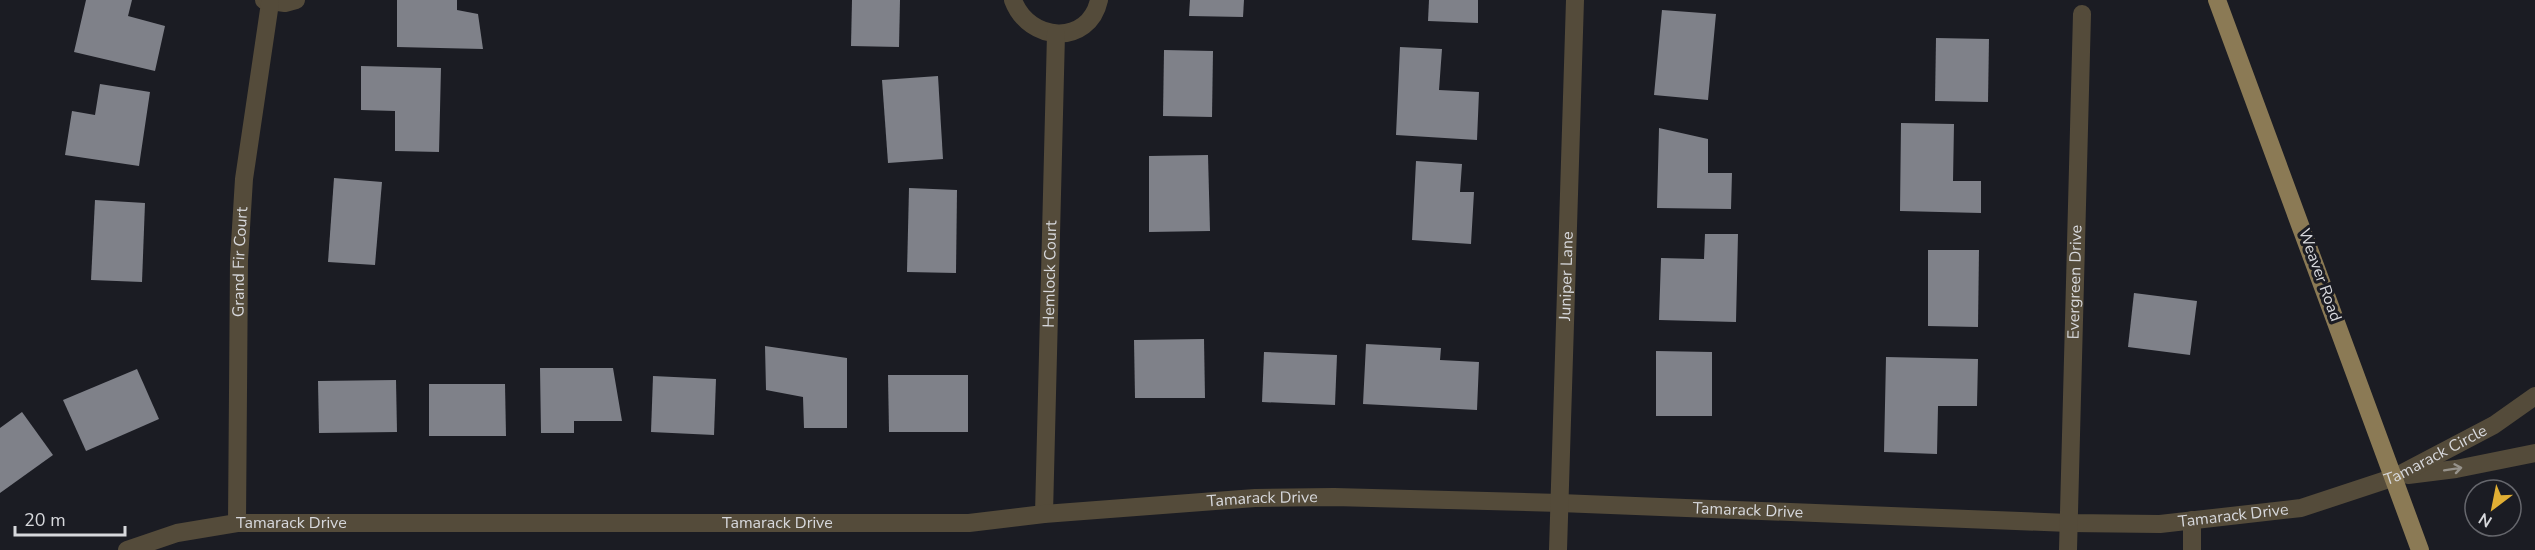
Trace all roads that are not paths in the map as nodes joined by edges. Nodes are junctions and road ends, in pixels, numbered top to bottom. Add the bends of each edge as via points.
1 (296, 0) edge
2 (1013, 0) edge
3 (1099, 0) edge
4 (1575, 0) edge
5 (2217, 0) edge
6 (267, 1) edge
7 (2082, 14) dead end
8 (1056, 34) junction
9 (2535, 396) edge
10 (2535, 453) edge
11 (2395, 477) junction
12 (1560, 502) junction
13 (1044, 514) junction
14 (2192, 520) junction
15 (237, 523) junction
16 (2069, 523) junction
17 (127, 550) edge
18 (1558, 550) edge
19 (2068, 550) edge
20 (2192, 550) edge
21 (2420, 550) edge

1 - 6 street, Grand Fir Court
2 - 8 street via 1027,23 1040,32
3 - 8 street via 1082,26
4 - 12 street, Juniper Lane
5 - 11 main road, Weaver Road
6 - 15 street, Grand Fir Court via 244,179 239,260
7 - 16 street, Evergreen Drive
8 - 13 street, Hemlock Court
9 - 11 street, Tamarack Circle via 2494,425
11 -> 10 street, Tamarack Circle
11 - 14 street, Tamarack Drive via 2301,508
11 - 21 main road, Weaver Road
12 - 13 street, Tamarack Drive via 1255,498
12 - 16 street, Tamarack Drive
12 - 18 street, Juniper Lane
13 - 15 street, Tamarack Drive via 969,523
14 - 16 street, Tamarack Drive via 2160,524
14 - 20 street
15 - 17 street, Tamarack Drive via 177,533
16 - 19 street, Evergreen Drive

